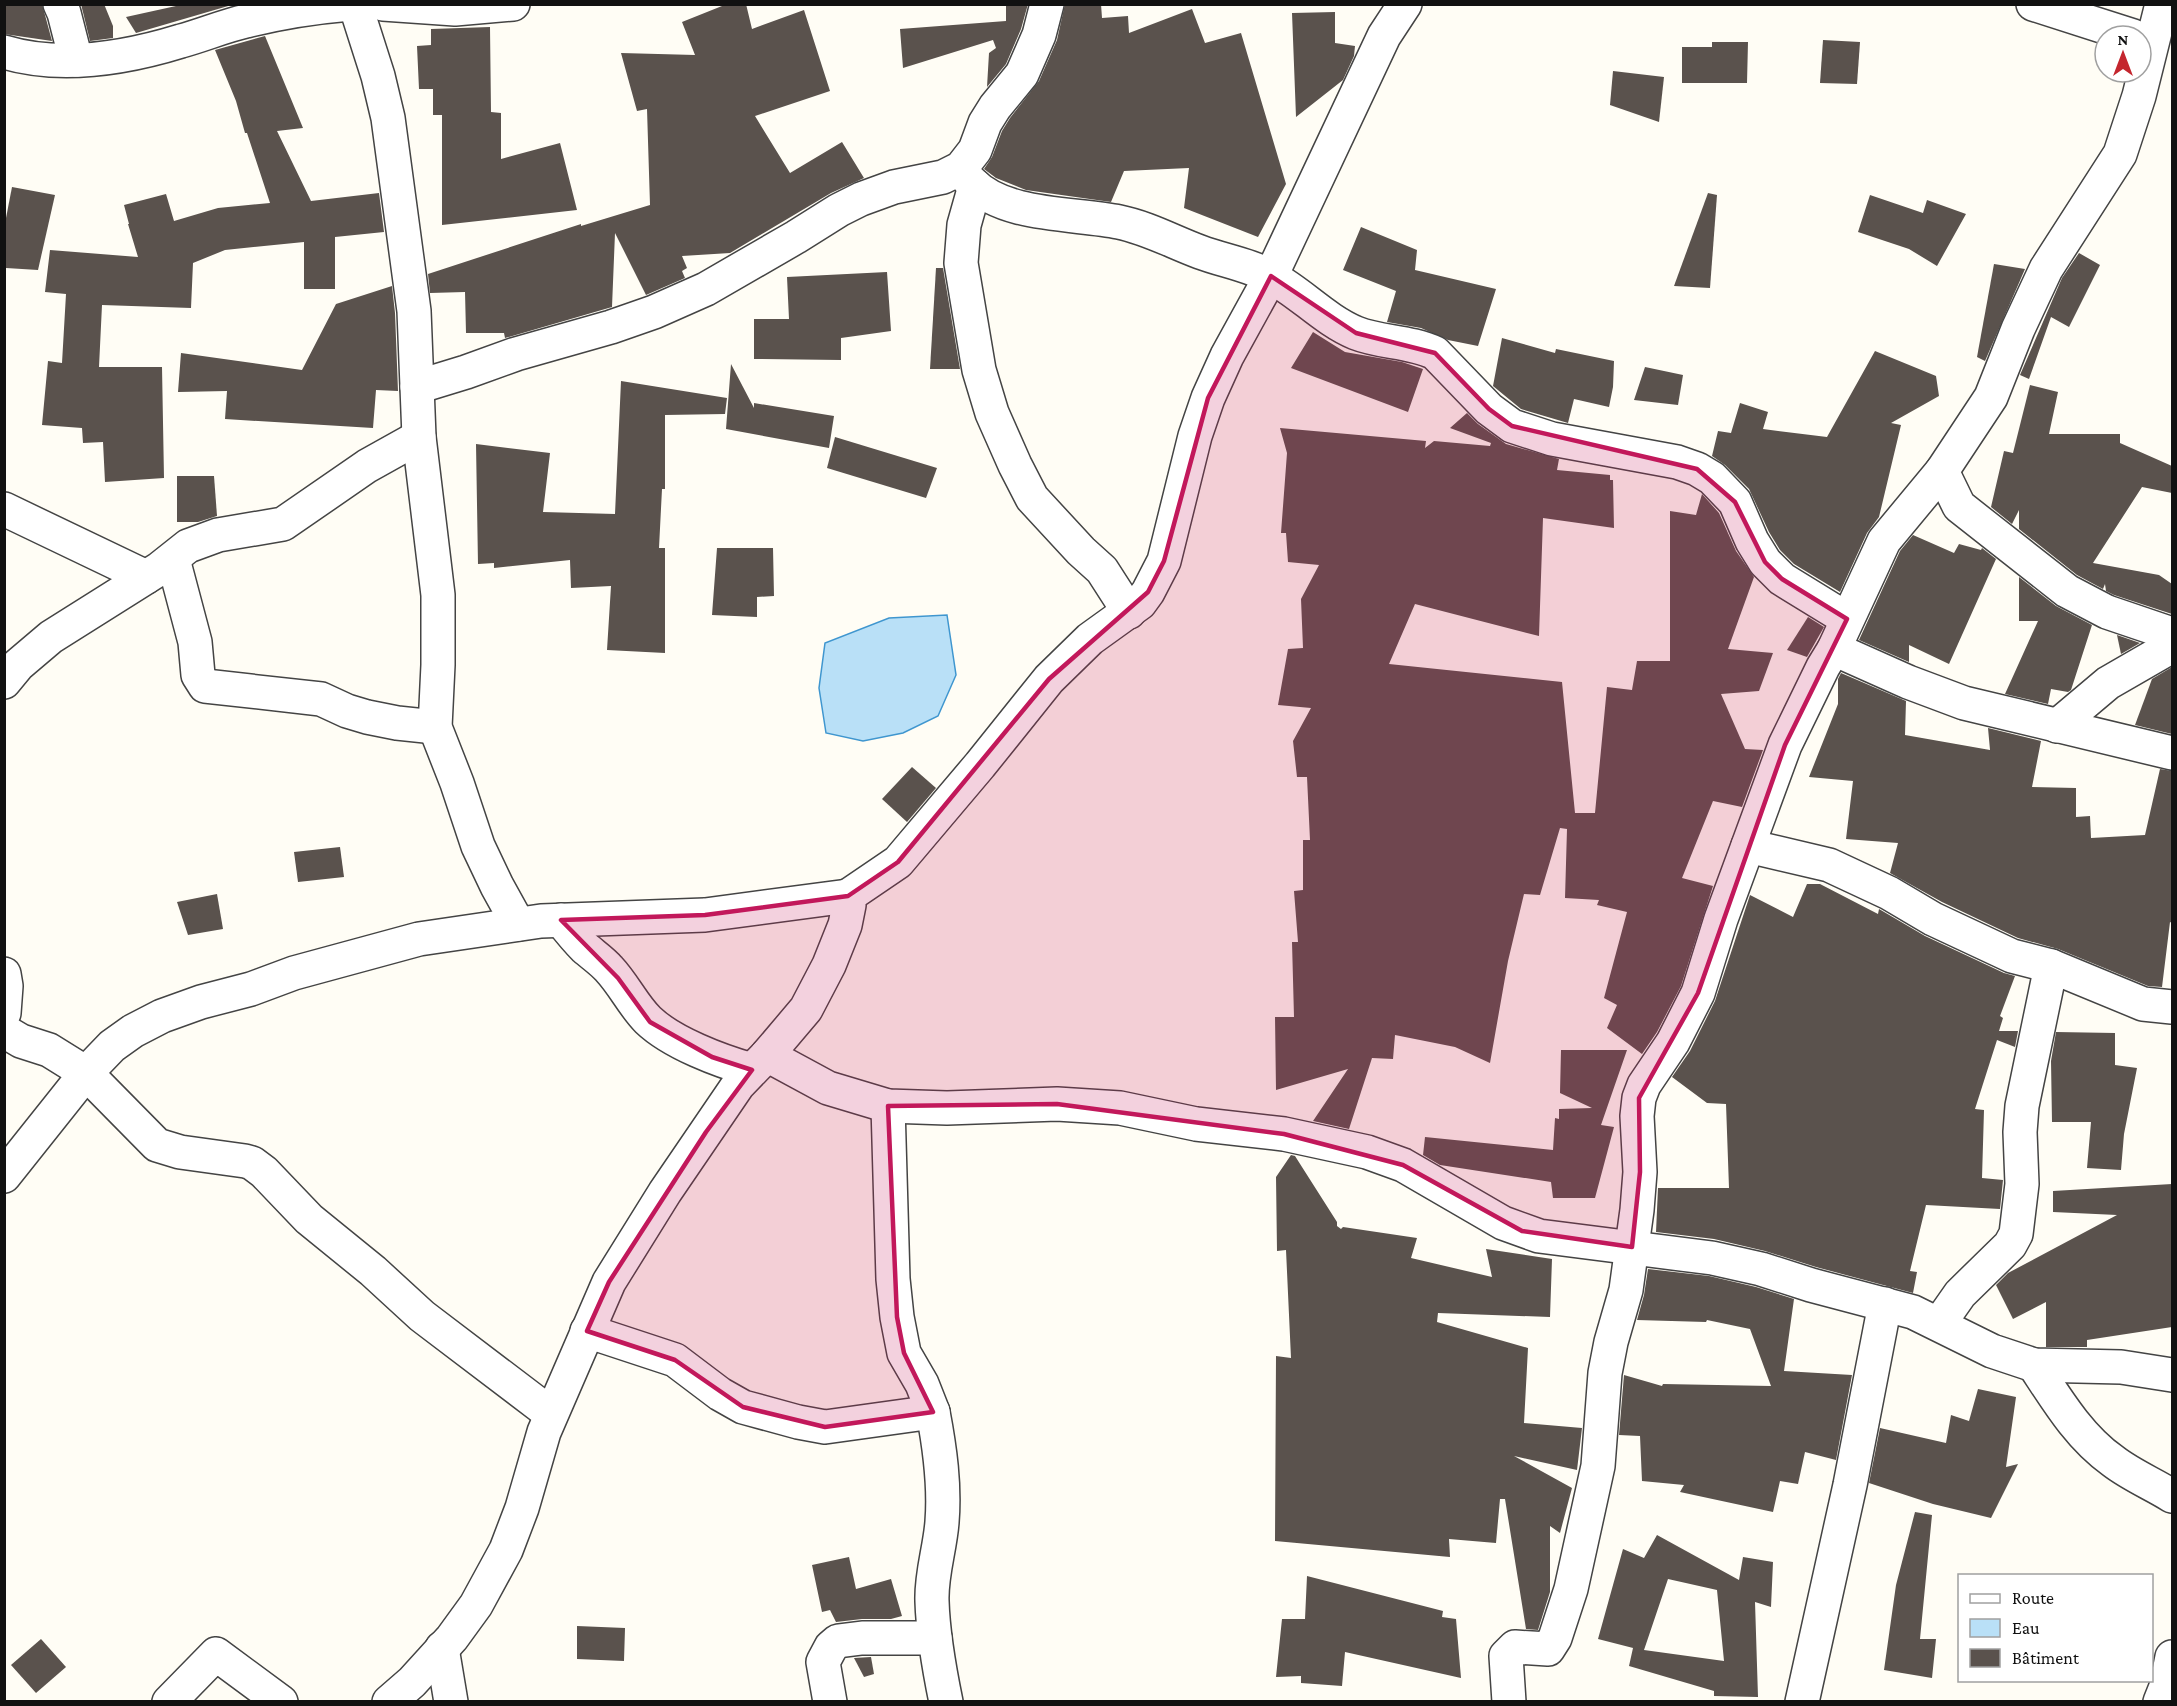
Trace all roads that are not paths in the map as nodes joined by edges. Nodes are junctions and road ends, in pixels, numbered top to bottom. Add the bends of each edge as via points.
1 (60, 4) edge
2 (350, 4) edge
3 (355, 4) edge
4 (383, 4) edge
5 (513, 4) edge
6 (1047, 4) edge
7 (1405, 4) edge
8 (2033, 4) edge
9 (2162, 4) edge
10 (2096, 24) edge
11 (2153, 32) edge
12 (4, 52) edge
13 (76, 60) junction
14 (2141, 84) edge
15 (968, 177) junction
16 (1271, 276) junction
17 (417, 387) junction
18 (419, 437) junction
19 (1942, 471) junction
20 (4, 509) edge
21 (159, 568) junction
22 (1129, 612) junction
23 (1847, 619) junction
24 (2172, 634) edge
25 (2172, 646) edge
26 (1834, 649) junction
27 (4, 682) edge
28 (2057, 726) junction
29 (435, 727) junction
30 (2172, 753) edge
31 (1748, 846) junction
32 (848, 896) junction
33 (561, 920) junction
34 (518, 924) junction
35 (2051, 966) junction
36 (4, 974) edge
37 (2172, 1007) edge
38 (4, 1013) edge
39 (4, 1031) edge
40 (759, 1063) junction
41 (86, 1073) junction
42 (888, 1106) junction
43 (4, 1176) edge
44 (1632, 1247) junction
45 (1885, 1304) junction
46 (1939, 1324) junction
47 (587, 1331) junction
48 (2034, 1365) junction
49 (2172, 1375) edge
50 (933, 1412) junction
51 (551, 1414) junction
52 (2172, 1496) edge
53 (935, 1638) junction
54 (441, 1648) junction
55 (2172, 1657) edge
56 (169, 1701) edge
57 (281, 1701) edge
58 (389, 1701) edge
59 (451, 1701) edge
60 (830, 1701) edge
61 (946, 1701) edge
62 (1509, 1701) edge
63 (1802, 1701) edge
64 (2160, 1701) edge

1 - 13 street
2 - 13 street via 291,11 156,48
3 - 17 street via 388,118 414,311
4 - 5 street via 456,9
6 - 15 street via 1022,74 985,123
7 - 16 street via 1384,36
8 - 10 street
9 - 11 street
12 - 13 street via 44,60
14 - 19 street via 2120,154 2046,269 1990,397
15 - 16 street via 990,196 1015,205 1134,226
15 - 17 street via 943,177 894,187 861,199 706,289 654,312
15 - 22 street via 961,262 979,370 992,413 1032,498 1102,570
16 - 22 street via 1227,356 1201,415 1164,561 1148,592
16 - 23 street via 1356,333 1435,353 1489,409 1512,426 1552,439 1697,469 1712,478 1734,502 1765,562 1782,579
17 - 18 street
18 - 21 street via 367,466 283,524 201,540
18 - 29 street via 438,595
19 - 23 street via 1884,541
19 - 24 street via 1959,506 2067,591 2107,612
20 - 21 street
21 - 27 street via 51,637
21 - 29 street via 195,642 198,675 204,686 321,699 367,717
22 - 32 street via 1090,639 1049,679 898,861
23 - 26 street
25 - 28 street via 2108,682
26 - 28 street via 1953,699
26 - 31 street via 1785,745
28 - 30 street
29 - 34 street via 478,846
31 - 35 street via 1828,865 1889,892 1933,919 1996,949
31 - 44 street via 1720,919 1698,993 1639,1098 1640,1172
32 - 33 street via 705,915
32 - 40 street via 845,926 816,993
33 - 34 street
33 - 40 street via 618,978 650,1022 712,1057
34 - 41 street via 419,939 201,1002 133,1031
35 - 37 street via 2143,1004
35 - 46 street via 2022,1106 2022,1184 2016,1234 2010,1245 1960,1294
36 - 38 street
39 - 41 street via 50,1050
40 - 42 street
40 - 47 street via 738,1085 665,1192 609,1282
41 - 43 street
41 - 51 street via 157,1145 252,1163 309,1220 422,1316
42 - 44 street via 1057,1104 1120,1108 1196,1124 1284,1134 1367,1152 1403,1165 1522,1231
42 - 50 street via 897,1317 904,1353
44 - 45 street via 1722,1260
44 - 62 street via 1626,1290 1605,1373 1598,1466 1571,1589 1548,1649 1515,1647 1506,1656
45 - 46 street
45 - 63 street
46 - 48 street via 1992,1351
47 - 50 street via 675,1360 743,1407 798,1422 825,1427
47 - 51 street
48 - 49 street via 2121,1367
48 - 52 street via 2063,1409 2097,1448
50 - 53 street via 944,1492 933,1587
51 - 54 street via 506,1550 476,1605
53 - 60 street via 838,1641 823,1662
53 - 61 street
54 - 58 street via 412,1682
54 - 59 street
55 - 64 street
56 - 57 street via 216,1654

